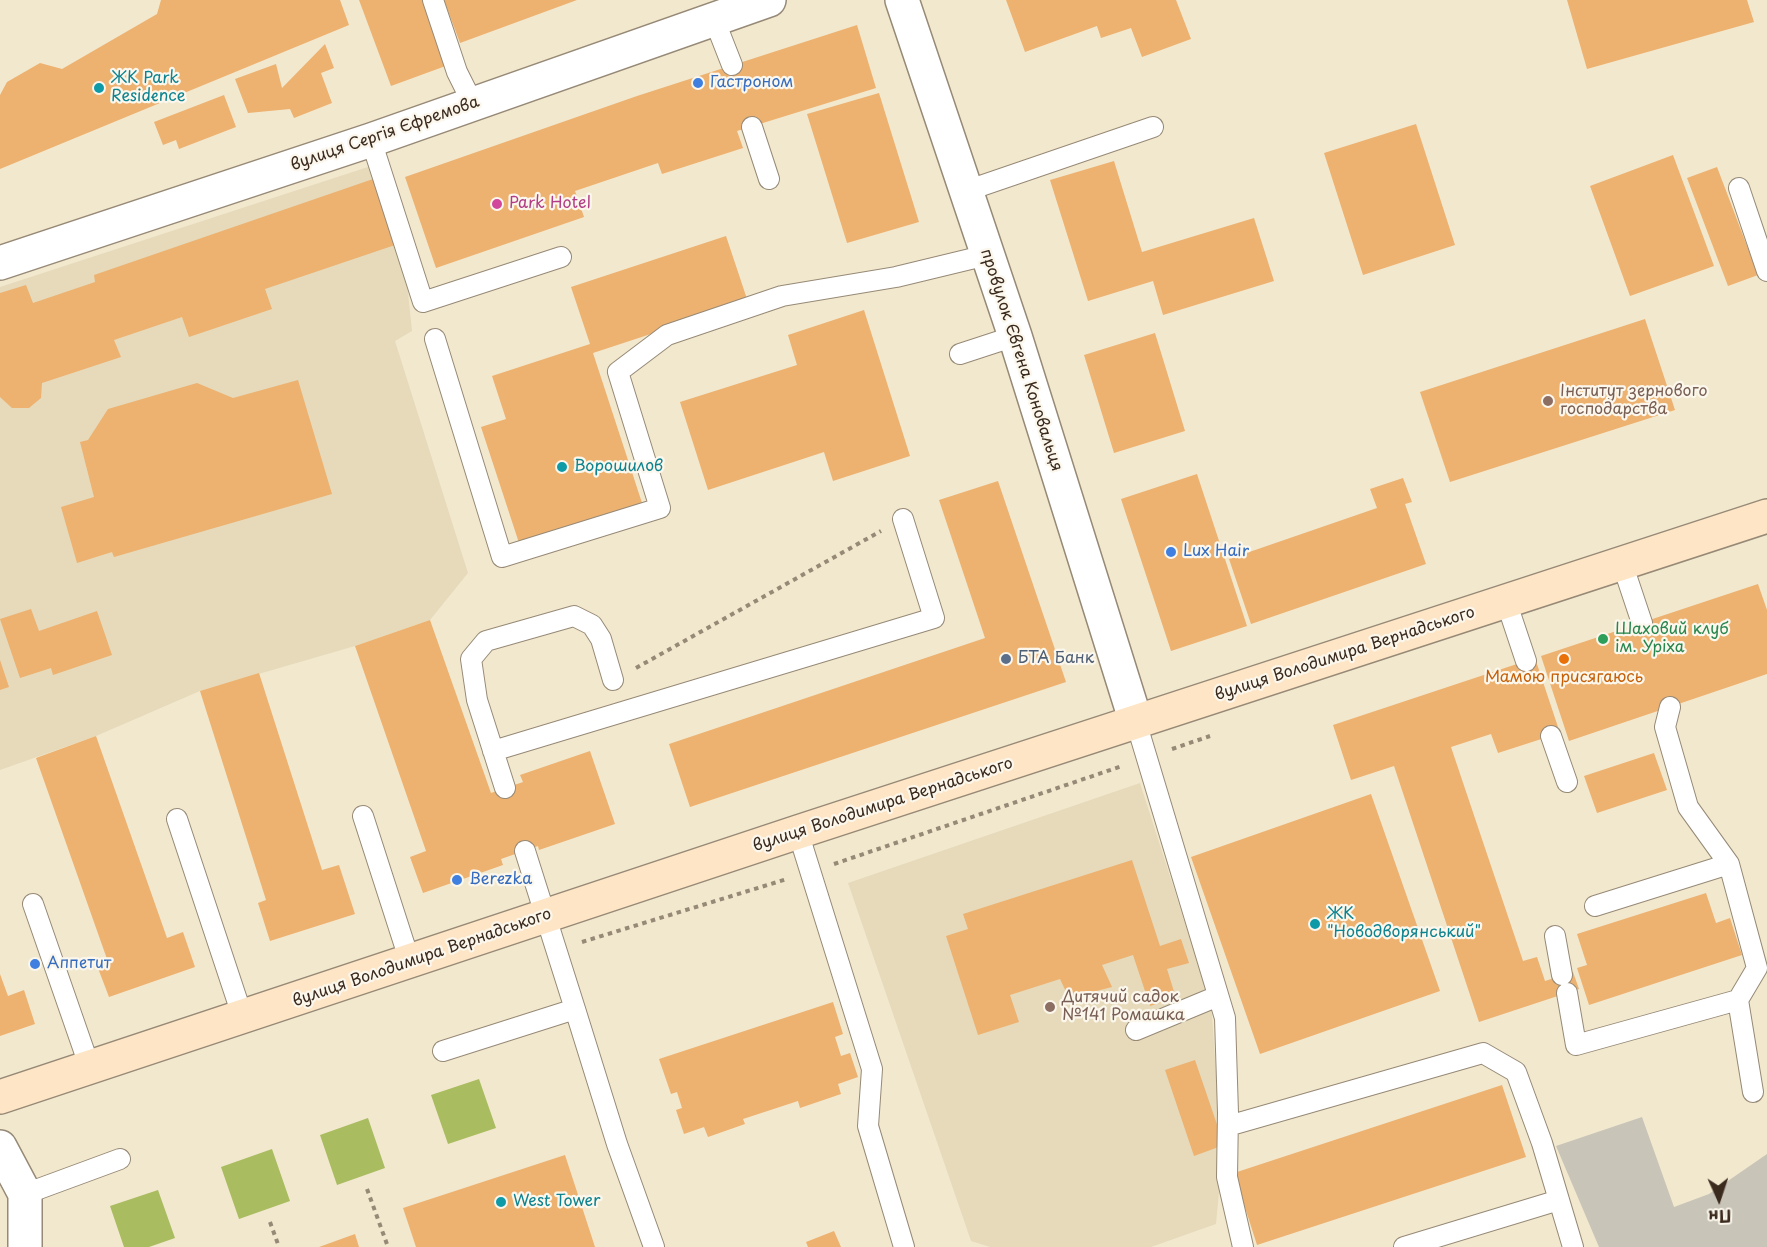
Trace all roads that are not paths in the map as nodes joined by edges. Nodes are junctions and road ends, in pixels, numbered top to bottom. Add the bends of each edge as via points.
1 (433, 0) edge
2 (769, 0) edge
3 (902, 0) edge
4 (714, 19) junction
5 (732, 65) dead end
6 (473, 104) junction
7 (752, 126) dead end
8 (1154, 127) dead end
9 (371, 140) junction
10 (769, 179) dead end
11 (1739, 188) dead end
12 (966, 192) junction
13 (987, 255) junction
14 (561, 257) dead end
15 (0, 263) edge
16 (1767, 271) edge
17 (1015, 336) junction
18 (435, 339) dead end
19 (960, 354) dead end
20 (1767, 516) edge
21 (903, 519) road end
22 (1622, 563) junction
23 (1506, 601) junction
24 (1642, 622) dead end
25 (1526, 661) dead end
26 (613, 680) road end
27 (1670, 707) dead end
28 (1136, 722) junction
29 (1551, 736) dead end
30 (493, 751) junction
31 (1567, 782) dead end
32 (506, 788) dead end
33 (363, 816) dead end
34 (177, 819) dead end
35 (798, 832) junction
36 (525, 851) dead end
37 (1729, 864) junction
38 (33, 904) dead end
39 (1595, 906) dead end
40 (546, 916) junction
41 (1555, 936) dead end
42 (410, 962) junction
43 (1218, 996) junction
44 (1738, 1000) junction
45 (575, 1009) junction
46 (243, 1018) junction
47 (1136, 1030) dead end
48 (443, 1051) dead end
49 (90, 1068) junction
50 (1753, 1092) dead end
51 (0, 1097) edge
52 (1228, 1126) junction
53 (0, 1147) edge
54 (120, 1159) dead end
55 (25, 1194) junction
56 (1559, 1200) junction
57 (25, 1247) edge
58 (654, 1247) edge
59 (904, 1247) edge
60 (1243, 1247) edge
61 (1404, 1247) edge
62 (1573, 1247) edge

1 - 6 lane via 457,72
2 - 4 street, вулиця Сергія Єфремова
3 - 12 street, провулок Євгена Коновальця
4 - 5 lane
4 - 6 street, вулиця Сергія Єфремова
6 - 9 street, вулиця Сергія Єфремова
7 - 10 lane
8 - 12 lane
9 - 14 lane via 423,302
9 - 15 street, вулиця Сергія Єфремова
11 - 16 lane
12 - 13 street, провулок Євгена Коновальця
13 - 17 street, провулок Євгена Коновальця
13 - 18 lane via 896,277 782,296 667,335 618,372 660,508 502,557
17 - 19 lane
17 - 28 street, провулок Євгена Коновальця
20 - 22 street, вулиця Володимира Вернадського
21 - 30 lane via 934,618
22 - 23 street, вулиця Володимира Вернадського
22 - 24 lane
23 - 25 lane
23 - 28 street, вулиця Володимира Вернадського
26 - 30 lane via 601,639 592,625 574,616 486,641 471,659 477,700
27 - 37 lane via 1665,728 1688,807
28 - 35 street, вулиця Володимира Вернадського
28 - 43 lane
29 - 31 lane
30 - 32 lane
33 - 42 lane
34 - 46 lane
35 - 40 street, вулиця Володимира Вернадського
35 - 59 lane via 872,1069 868,1126
36 - 40 lane
37 - 39 lane
37 - 44 lane via 1757,968
38 - 49 lane
40 - 42 street, вулиця Володимира Вернадського
40 - 45 lane
41 - 44 lane via 1576,1045
42 - 46 street, вулиця Володимира Вернадського
43 - 47 lane
43 - 52 lane via 1225,1018
44 - 50 lane
45 - 48 lane
45 - 58 lane
46 - 49 street, вулиця Володимира Вернадського
49 - 51 street, вулиця Володимира Вернадського
52 - 56 lane via 1483,1053 1516,1072
52 - 60 lane via 1227,1177
53 - 55 street
54 - 55 lane
55 - 57 street
56 - 61 lane
56 - 62 lane

